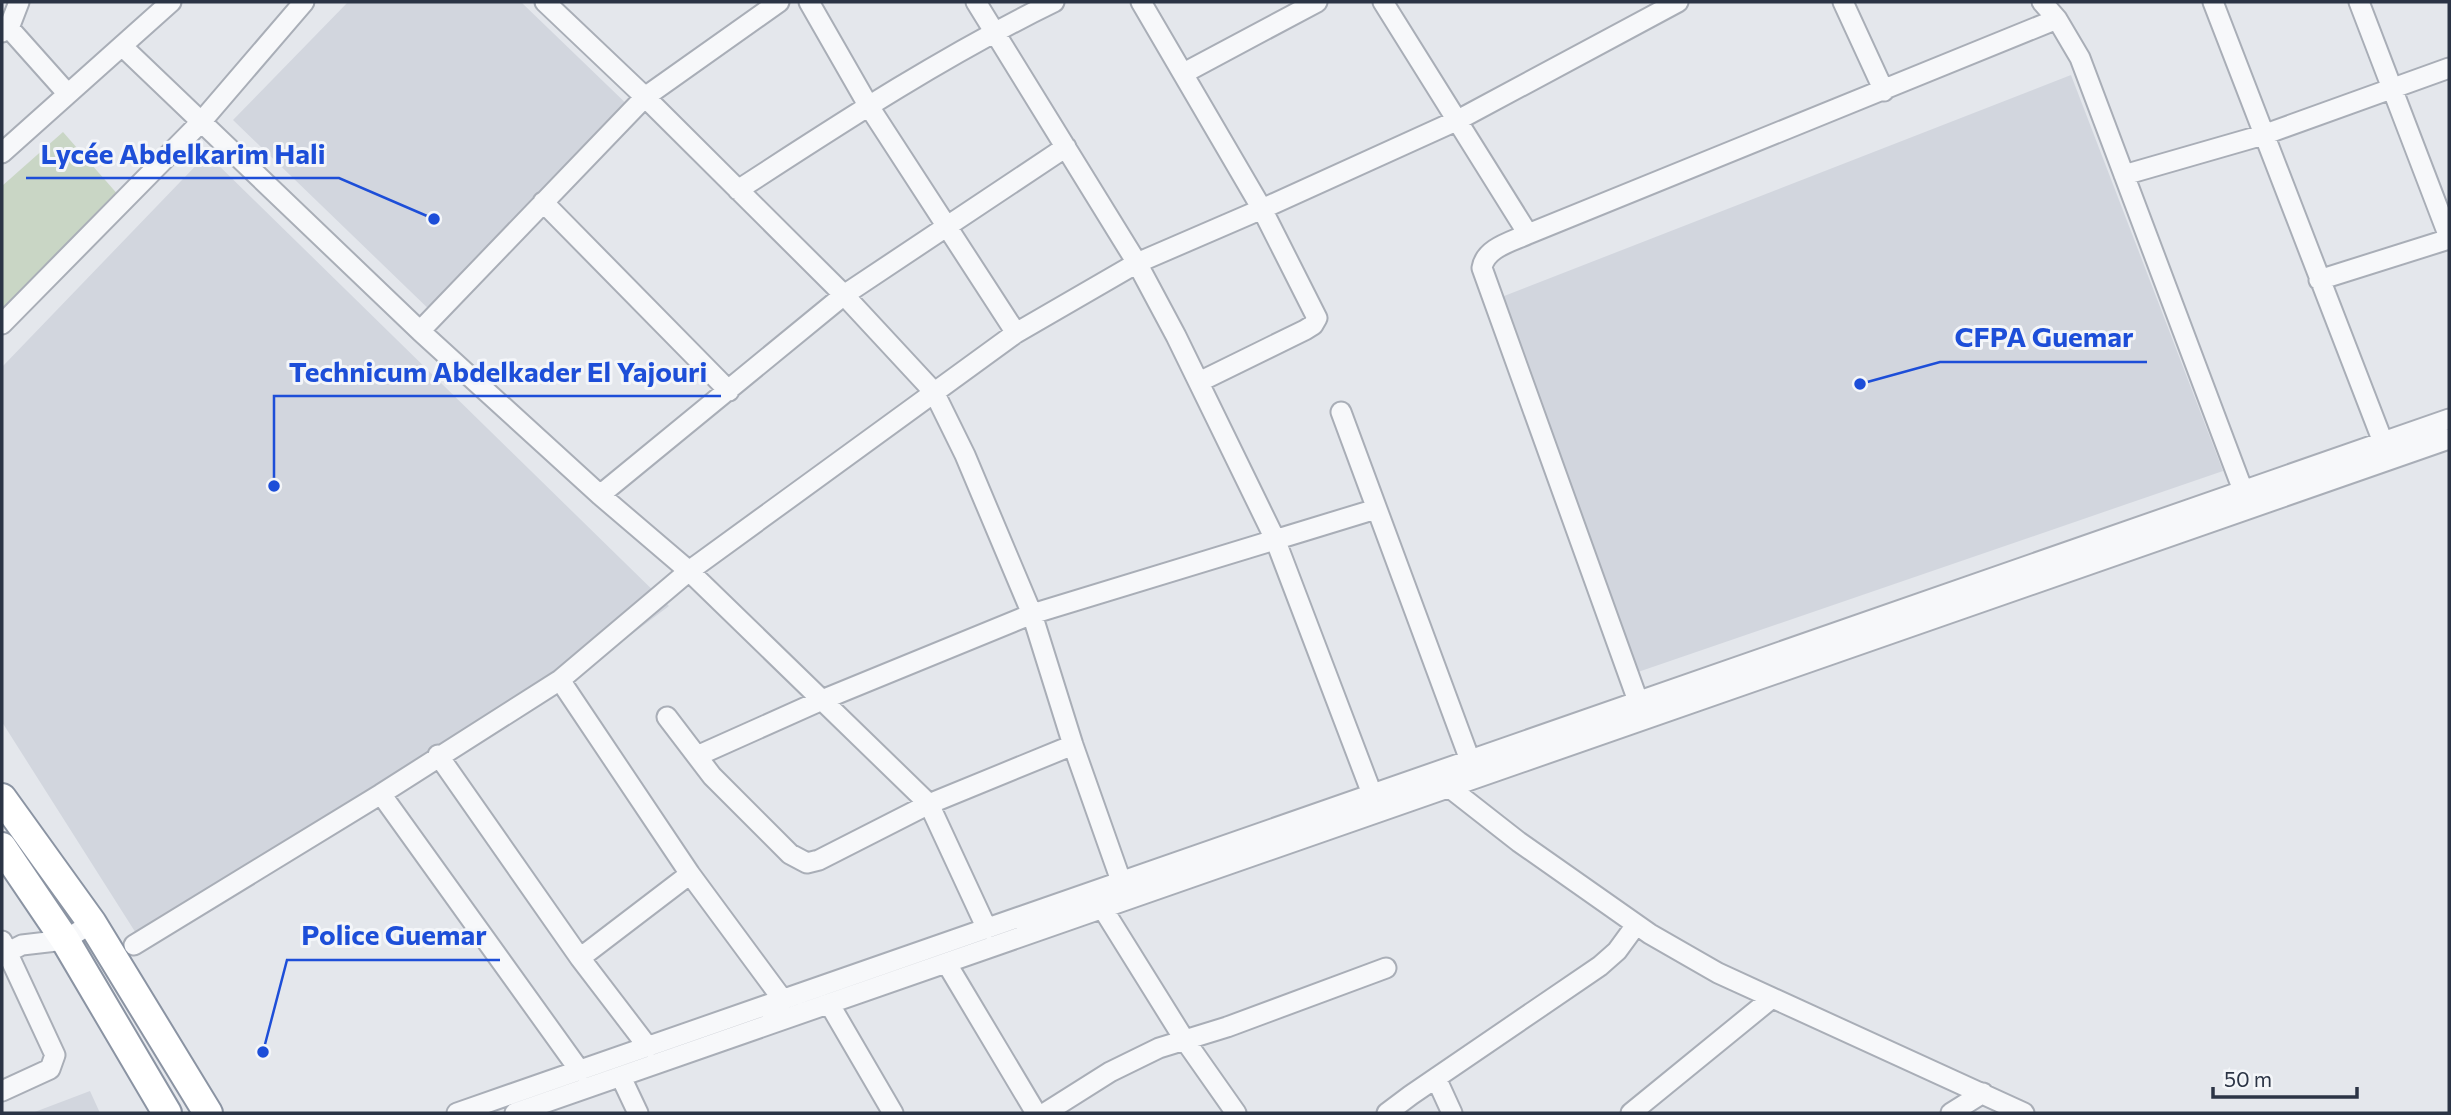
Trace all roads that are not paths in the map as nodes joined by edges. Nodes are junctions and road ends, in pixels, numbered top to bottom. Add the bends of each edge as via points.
1 (19, 2) edge
2 (169, 2) edge
3 (304, 2) edge
4 (545, 2) edge
5 (809, 2) edge
6 (976, 2) edge
7 (1054, 2) edge
8 (1141, 2) edge
9 (1317, 2) edge
10 (1382, 2) edge
11 (1677, 2) edge
12 (1843, 2) edge
13 (2042, 2) edge
14 (2213, 2) edge
15 (2359, 2) edge
16 (773, 3) edge
17 (2057, 19) junction
18 (6, 30) edge
19 (995, 31) junction
20 (122, 46) junction
21 (2449, 68) edge
22 (1184, 73) junction
23 (2393, 88) junction
24 (1884, 91) junction
25 (67, 93) junction
26 (645, 97) junction
27 (868, 105) junction
28 (1458, 120) junction
29 (201, 122) junction
30 (2263, 135) junction
31 (1066, 147) junction
32 (2, 153) edge
33 (2124, 175) junction
34 (738, 190) junction
35 (543, 202) junction
36 (1262, 209) junction
37 (948, 227) junction
38 (1528, 234) junction
39 (2449, 238) edge
40 (1137, 263) junction
41 (2319, 280) junction
42 (844, 295) junction
43 (2, 324) edge
44 (420, 331) junction
45 (1016, 333) junction
46 (1199, 382) junction
47 (729, 391) junction
48 (934, 393) junction
49 (1341, 412) dead end
50 (2449, 419) edge
51 (2449, 439) edge
52 (2383, 442) junction
53 (2242, 490) junction
54 (600, 495) junction
55 (1376, 509) junction
56 (2250, 510) junction
57 (1275, 539) junction
58 (689, 571) junction
59 (1032, 614) junction
60 (560, 680) junction
61 (822, 700) junction
62 (1638, 701) junction
63 (667, 717) dead end
64 (1073, 745) junction
65 (438, 755) junction
66 (697, 756) junction
67 (1473, 769) junction
68 (1450, 788) junction
69 (381, 794) junction
70 (2, 798) edge
71 (929, 804) junction
72 (1376, 804) junction
73 (2, 847) edge
74 (690, 874) junction
75 (1124, 891) junction
76 (1103, 909) junction
77 (92, 923) junction
78 (1636, 925) junction
79 (987, 929) junction
80 (65, 940) junction
81 (134, 945) dead end
82 (4, 949) edge
83 (580, 958) junction
84 (947, 964) junction
85 (1386, 968) dead end
86 (1772, 998) junction
87 (783, 1000) junction
88 (830, 1005) junction
89 (1184, 1039) junction
90 (648, 1047) junction
91 (580, 1071) junction
92 (621, 1077) junction
93 (1436, 1078) junction
94 (2, 1091) edge
95 (1983, 1093) junction
96 (1644, 1109) edge
97 (167, 1113) edge
98 (208, 1113) edge
99 (457, 1113) edge
100 (515, 1113) edge
101 (638, 1113) edge
102 (893, 1113) edge
103 (1037, 1113) edge
104 (1045, 1113) edge
105 (1236, 1113) edge
106 (1387, 1113) edge
107 (1452, 1113) edge
108 (1951, 1113) edge
109 (2024, 1113) edge

1 - 18 street
2 - 20 street
3 - 29 street
4 - 26 street
5 - 27 street
6 - 19 street
7 - 19 street
8 - 22 street
9 - 22 street
10 - 28 street
11 - 28 street
12 - 24 street
13 - 17 street
14 - 30 street
15 - 23 street
16 - 26 street
17 - 24 street
17 - 33 street via 2080,58
18 - 25 street
19 - 27 street
19 - 31 street
20 - 25 street
20 - 29 street
21 - 23 street
22 - 36 street
23 - 30 street
23 - 39 street
24 - 38 street
25 - 32 street
26 - 34 street
26 - 35 street
27 - 34 street
27 - 37 street
28 - 36 street
28 - 38 street
29 - 43 street
29 - 44 street
30 - 33 street
30 - 41 street
31 - 37 street
31 - 40 street
33 - 53 street
34 - 42 street
35 - 44 street
35 - 47 street
36 - 40 street
36 - 46 street via 1317,318 1305,331
37 - 42 street
37 - 45 street
38 - 62 street via 1489,253 1482,268
39 - 41 street
40 - 45 street
40 - 46 street
41 - 52 street
42 - 47 street
42 - 48 street
44 - 54 street
45 - 48 street
46 - 57 street
47 - 54 street
48 - 58 street
48 - 59 street
49 - 55 street
50 - 52 street
51 - 56 street
52 - 53 street
53 - 56 street
53 - 62 street
54 - 58 street
55 - 57 street
55 - 67 street
56 - 67 street
57 - 59 street
57 - 72 street
58 - 60 street
58 - 61 street
59 - 61 street
59 - 64 street
60 - 65 street
60 - 74 street
61 - 66 street
61 - 71 street
62 - 67 street
63 - 66 street
64 - 71 street
64 - 75 street
65 - 69 street
65 - 83 street
66 - 71 street via 790,854 807,863
67 - 68 street
67 - 72 street
68 - 72 street
68 - 78 street
69 - 81 street
69 - 91 street
70 - 77 highway
71 - 79 street
72 - 75 street
73 - 80 highway
74 - 83 street
74 - 87 street
75 - 76 street
75 - 79 street
76 - 84 street
76 - 89 street
77 - 80 street
77 - 98 highway
78 - 86 street via 1718,973
78 - 93 street via 1600,966
79 - 87 street
80 - 82 street
80 - 97 highway
82 - 94 street via 55,1055 50,1069
83 - 90 street
84 - 88 street
84 - 103 street
85 - 89 street
86 - 95 street
86 - 96 street
87 - 90 street
88 - 92 street
88 - 102 street
89 - 104 street via 1134,1059
89 - 105 street
90 - 91 street
91 - 99 street
92 - 100 street
92 - 101 street
93 - 106 street
93 - 107 street
95 - 108 street
95 - 109 street

